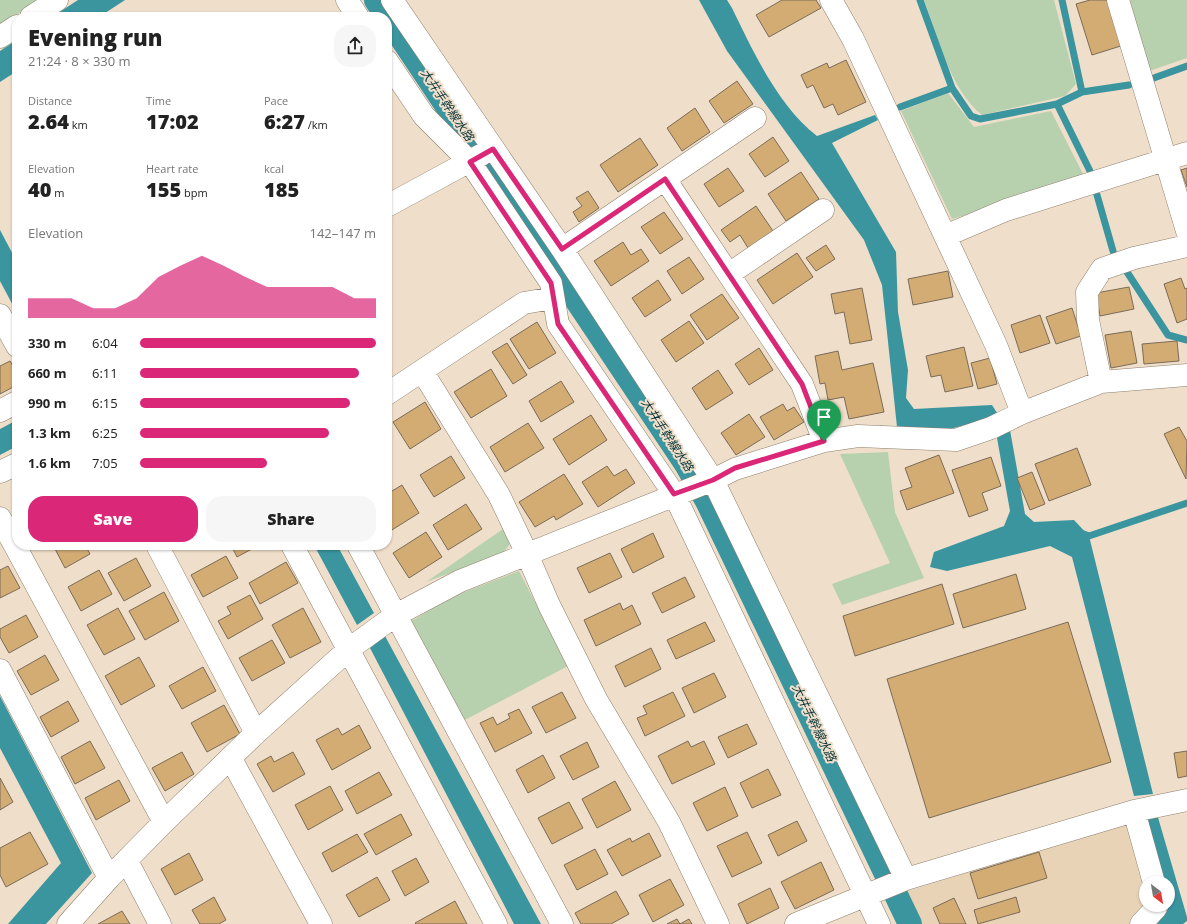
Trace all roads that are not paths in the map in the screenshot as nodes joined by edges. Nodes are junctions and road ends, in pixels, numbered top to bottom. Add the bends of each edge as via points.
1 (57, 0) edge
2 (346, 0) edge
3 (392, 0) edge
4 (831, 0) edge
5 (1118, 0) edge
6 (38, 12) edge
7 (354, 12) edge
8 (12, 29) edge
9 (0, 37) edge
10 (392, 68) edge
11 (755, 118) dead end
12 (493, 149) junction
13 (1187, 153) edge
14 (1166, 160) junction
15 (470, 162) junction
16 (665, 179) junction
17 (392, 203) edge
18 (823, 210) dead end
19 (1187, 231) edge
20 (945, 236) junction
21 (1187, 246) edge
22 (562, 249) junction
23 (729, 274) junction
24 (553, 298) junction
25 (1, 318) edge
26 (12, 337) edge
27 (422, 371) junction
28 (1187, 375) edge
29 (1101, 382) junction
30 (392, 391) edge
31 (12, 405) edge
32 (0, 411) edge
33 (1022, 412) junction
34 (824, 441) junction
35 (12, 466) edge
36 (0, 472) edge
37 (713, 480) junction
38 (681, 492) junction
39 (0, 518) edge
40 (12, 540) edge
41 (17, 550) edge
42 (160, 550) edge
43 (295, 550) edge
44 (361, 550) edge
45 (527, 554) junction
46 (396, 615) junction
47 (349, 649) junction
48 (0, 670) edge
49 (256, 732) junction
50 (230, 759) junction
51 (1187, 800) edge
52 (1134, 811) junction
53 (164, 822) junction
54 (127, 861) junction
55 (1152, 876) edge
56 (109, 878) junction
57 (906, 879) junction
58 (874, 893) junction
59 (1152, 912) edge
60 (68, 924) edge
61 (160, 924) edge
62 (321, 924) edge
63 (496, 924) edge
64 (562, 924) edge
65 (718, 924) edge
66 (796, 924) edge
67 (879, 924) edge
68 (1141, 924) edge

1 - 6 street
2 - 7 street
3 - 12 street
4 - 20 street via 853,39
5 - 14 street
8 - 9 street
10 - 15 street via 424,116
11 - 16 street
12 - 15 street
12 - 22 street
13 - 14 street
14 - 19 street
14 - 20 street via 1006,210
15 - 17 street
15 - 24 street via 551,283
16 - 22 street
16 - 23 street
18 - 23 street
20 - 33 street via 996,345
21 - 29 street via 1134,258 1102,269 1088,292 1088,320
22 - 37 street
23 - 34 street via 802,384
24 - 27 street via 524,303
24 - 38 street via 558,324
25 - 26 street
27 - 30 street
27 - 45 street via 499,495
28 - 29 street
29 - 33 street
31 - 32 street
33 - 34 street via 991,428 956,440 858,436
34 - 37 street via 735,468
35 - 36 street
37 - 38 street
37 - 57 street
38 - 45 street
38 - 58 street
39 - 40 street
41 - 53 street
42 - 49 street
43 - 47 street
44 - 46 street
45 - 46 street via 460,581
45 - 65 street via 549,605 596,699 669,822
46 - 47 street
46 - 64 street
47 - 49 street
47 - 63 street
48 - 56 street
49 - 50 street
50 - 53 street
50 - 62 street
51 - 52 street
52 - 55 street
52 - 57 street
53 - 54 street
54 - 56 street
54 - 61 street
56 - 60 street
57 - 58 street
58 - 66 street
58 - 67 street
59 - 68 street

